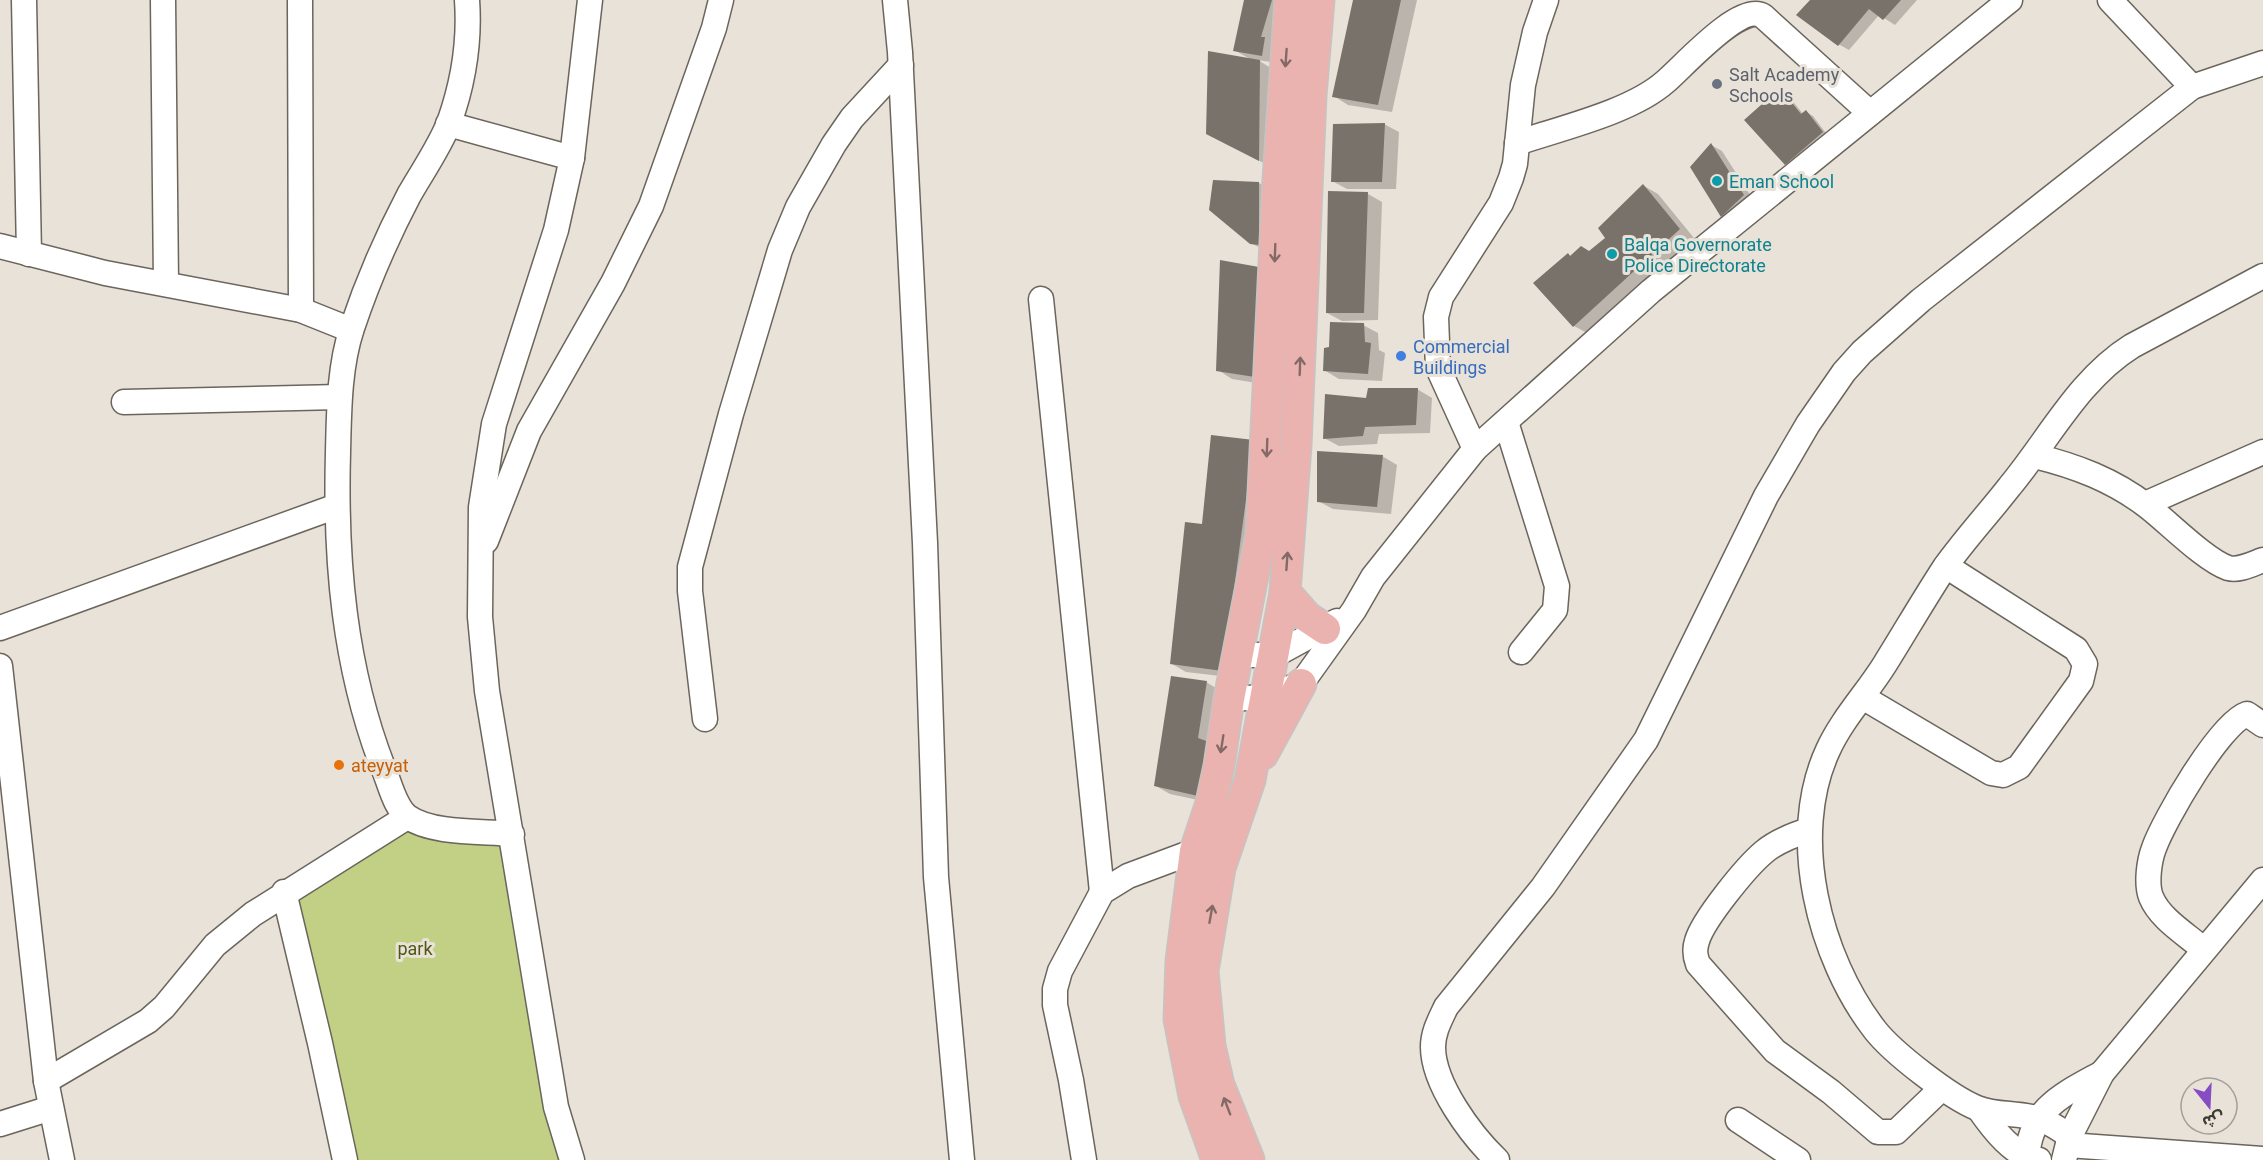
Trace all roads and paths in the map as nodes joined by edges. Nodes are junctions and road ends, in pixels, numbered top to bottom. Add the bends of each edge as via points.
1 (24, 0) edge
2 (163, 0) edge
3 (300, 0) edge
4 (467, 0) edge
5 (590, 0) edge
6 (721, 0) edge
7 (895, 0) edge
8 (1290, 0) edge
9 (1319, 0) edge
10 (1546, 0) edge
11 (2010, 0) edge
12 (2110, 0) edge
13 (2263, 63) edge
14 (901, 65) junction
15 (2192, 87) junction
16 (1870, 113) junction
17 (448, 124) junction
18 (1517, 143) junction
19 (572, 158) junction
20 (0, 246) edge
21 (29, 254) junction
22 (2263, 276) edge
23 (166, 284) junction
24 (1041, 299) dead end
25 (301, 310) junction
26 (351, 330) junction
27 (339, 397) junction
28 (124, 402) dead end
29 (1506, 422) junction
30 (1475, 449) junction
31 (2263, 452) edge
32 (2035, 456) junction
33 (2145, 504) junction
34 (337, 506) junction
35 (481, 554) junction
36 (2263, 560) edge
37 (1946, 566) junction
38 (1285, 592) junction
39 (1354, 610) junction
40 (0, 628) edge
41 (1325, 629) junction
42 (1521, 652) dead end
43 (1239, 655) junction
44 (1275, 655) junction
45 (0, 666) edge
46 (1301, 684) junction
47 (1265, 697) junction
48 (1864, 698) junction
49 (1229, 699) junction
50 (705, 719) dead end
51 (2263, 724) edge
52 (1250, 780) junction
53 (407, 817) junction
54 (1809, 830) junction
55 (512, 834) junction
56 (1195, 851) junction
57 (2263, 880) edge
58 (284, 892) junction
59 (1102, 892) junction
60 (2203, 949) junction
61 (2102, 1073) junction
62 (46, 1081) junction
63 (1941, 1089) junction
64 (51, 1108) junction
65 (1979, 1109) junction
66 (2038, 1118) junction
67 (1738, 1120) dead end
68 (0, 1124) edge
69 (2052, 1155) edge
70 (2263, 1159) edge
71 (62, 1160) edge
72 (345, 1160) edge
73 (572, 1160) edge
74 (962, 1160) edge
75 (1084, 1160) edge
76 (1217, 1160) edge
77 (1249, 1160) edge
78 (1497, 1160) edge
79 (1798, 1160) edge

1 - 21 street
2 - 23 street
3 - 25 street
4 - 17 street via 465,64
5 - 19 street
6 - 35 street via 651,206 613,283 529,431
7 - 14 street
8 -> 43 main road via 1264,501
38 -> 9 main road
10 - 18 street via 1523,85
11 - 16 street
12 - 15 street
13 - 15 street
14 - 50 street via 852,118 834,144 798,207 780,250 690,567
14 - 74 street via 925,543 934,832
15 - 78 street via 1968,262 1862,352 1808,424 1766,496 1646,740 1543,887 1446,1007 1436,1028 1433,1047 1441,1081 1472,1130
16 - 18 street via 1763,16 1754,13 1728,25 1647,96
16 - 29 street via 1651,291
17 - 19 street
17 - 26 street via 383,249
18 - 30 street via 1515,165 1501,203 1441,297 1436,317 1438,368
19 - 35 street via 556,230 494,424 481,507
20 - 21 street
21 - 23 street
22 - 32 street via 2112,358 2076,398
23 - 25 street
24 - 59 street
25 - 26 street
26 - 27 street
27 - 28 street
27 - 34 street
29 - 30 street
29 - 42 street via 1557,586 1555,610
30 - 39 street via 1373,577
31 - 33 street
32 - 33 street via 2094,473
32 - 37 street
33 - 36 street via 2220,564 2237,568
34 - 40 street
34 - 53 street via 340,590 355,676 374,744
35 - 55 street via 480,617 487,691
37 - 48 street
37 - 48 street via 2076,649 2085,664 2081,681 2019,767 2003,775 1991,773
38 - 41 main road via 1307,617
38 - 44 main road
39 - 41 street
39 - 46 street
41 - 44 street
43 - 44 street
43 - 49 main road
44 - 47 main road
45 - 62 street
46 - 47 street
46 - 52 main road
47 - 49 street
47 - 52 main road
48 - 54 street via 1827,752
49 -> 56 main road via 1213,793
51 - 60 street via 2247,714 2236,718 2200,764 2154,848 2149,871 2150,896 2160,912
77 -> 52 main road via 1220,1085 1210,1046 1203,971 1220,868
53 - 55 street via 432,827
53 - 58 street
54 - 63 street via 1825,940 1847,986 1876,1031
54 - 63 street via 1779,842 1750,865 1706,923 1694,953 1698,964 1775,1051 1878,1132 1896,1132
55 - 73 street via 556,1107
56 - 59 street via 1128,876
56 - 76 main road via 1184,923 1179,1019 1194,1096
57 - 60 street
58 - 62 street via 215,945 148,1021
58 - 72 street
59 - 75 street via 1059,971 1055,989 1059,1031
60 - 61 street
61 - 66 street via 2063,1094
61 - 69 street
62 - 64 street
63 - 65 street
64 - 68 street
64 - 71 street
65 - 66 street
65 - 69 street via 1999,1134
66 - 69 street
66 - 69 street via 2029,1138
67 - 79 street
69 - 70 street

